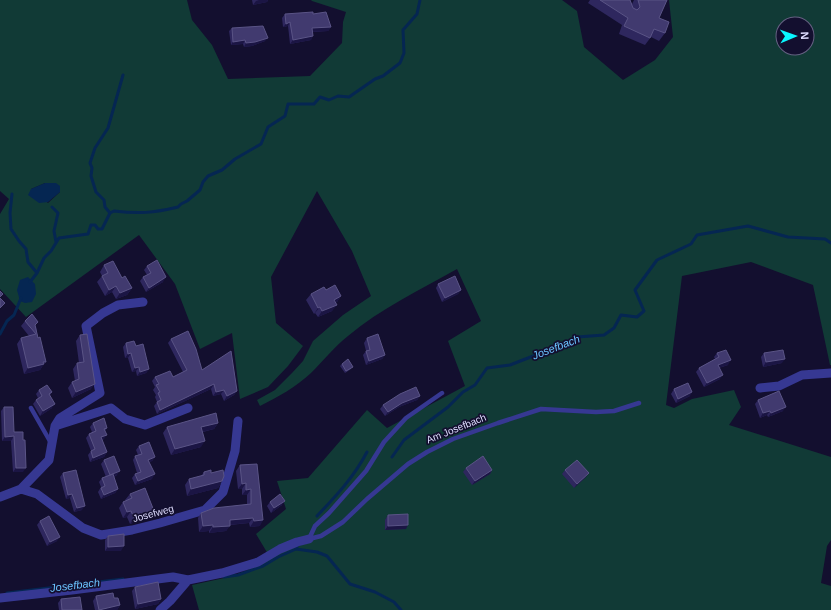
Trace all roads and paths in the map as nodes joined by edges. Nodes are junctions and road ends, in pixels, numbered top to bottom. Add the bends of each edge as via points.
1 (143, 302) dead end
2 (831, 373) edge
3 (760, 388) dead end
4 (442, 393) dead end
5 (639, 403) dead end
6 (31, 408) dead end
7 (188, 408) dead end
8 (238, 421) dead end
9 (55, 426) junction
10 (52, 445) junction
11 (21, 489) junction
12 (0, 497) edge
13 (309, 539) junction
14 (188, 580) junction
15 (0, 598) edge
16 (160, 610) edge

1 - 9 street via 118,305 86,326 100,394 60,418
2 - 3 street via 802,375 779,386
4 - 13 lane via 406,418 384,442 366,471 315,526
5 - 13 lane, Am Josefbach via 602,412 541,409 453,439 408,464 343,522 321,536
6 - 10 lane
7 - 9 street via 145,425 125,419 111,408
8 - 11 street, Josefweg via 235,451 223,492 205,510 160,524 101,535 83,528 36,494
9 - 10 street
10 - 11 street via 49,460
11 - 12 street
13 - 14 street, Am Josefbach via 280,549 258,562
14 - 15 street, Am Josefbach via 174,577
14 - 16 street

